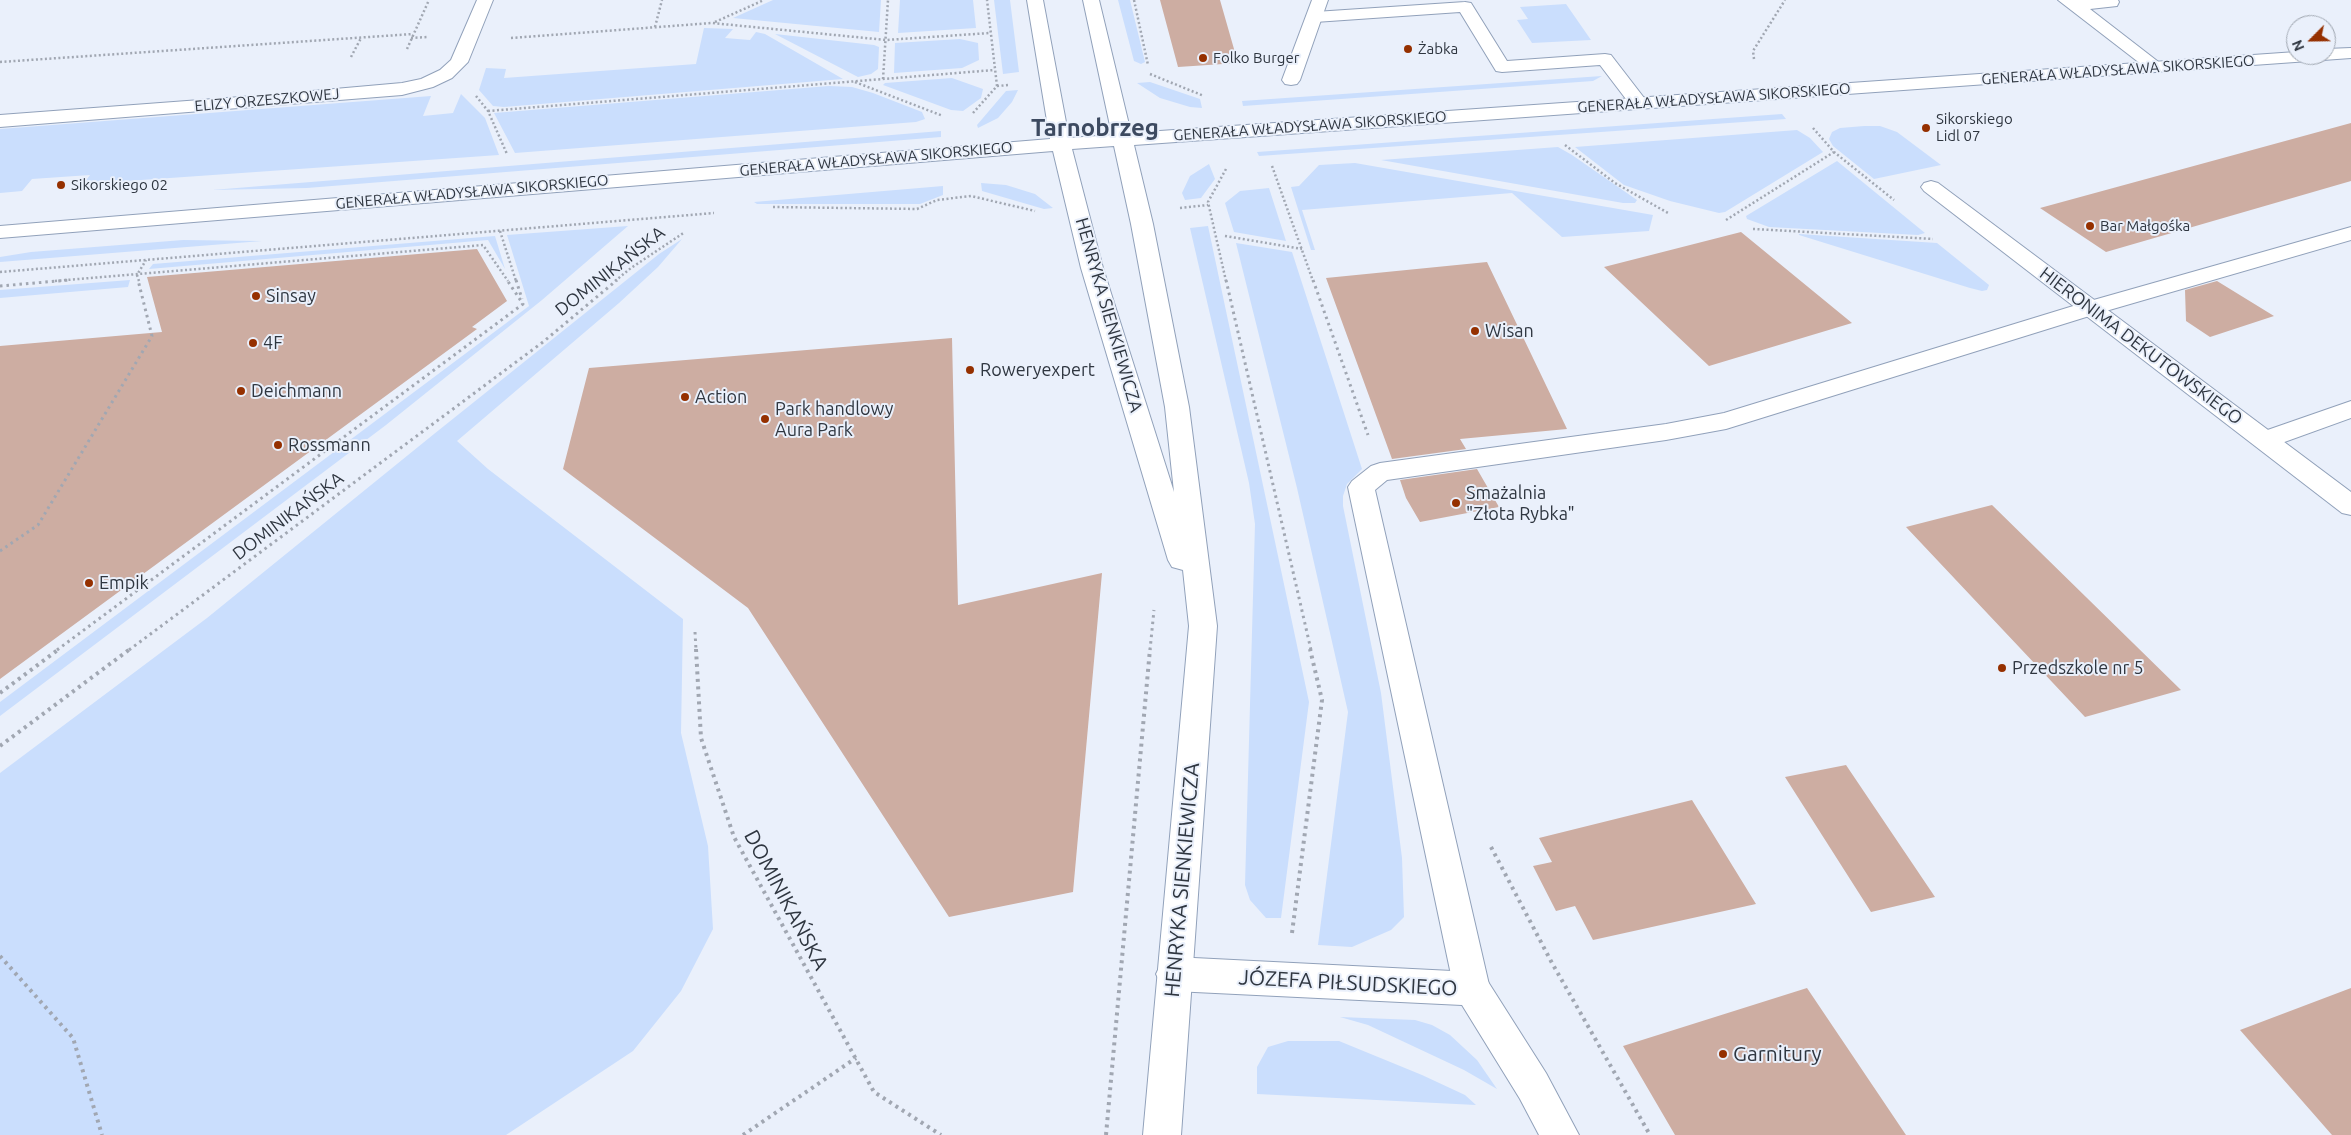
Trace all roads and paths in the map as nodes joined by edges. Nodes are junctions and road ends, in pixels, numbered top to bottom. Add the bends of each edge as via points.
1 (429, 0) edge
2 (485, 0) edge
3 (662, 0) edge
4 (764, 0) edge
5 (888, 0) edge
6 (1035, 0) edge
7 (1091, 0) edge
8 (1134, 0) edge
9 (1320, 0) edge
10 (1784, 0) edge
11 (2108, 0) edge
12 (2070, 3) edge
13 (1315, 17) junction
14 (712, 23) junction
15 (655, 27) junction
16 (990, 32) dead end
17 (510, 38) dead end
18 (886, 40) junction
19 (2351, 53) edge
20 (0, 62) edge
21 (1755, 65) dead end
22 (1148, 67) dead end
23 (2156, 67) junction
24 (994, 70) dead end
25 (883, 78) junction
26 (1291, 80) dead end
27 (852, 81) junction
28 (471, 89) dead end
29 (1639, 104) junction
30 (488, 111) junction
31 (945, 116) dead end
32 (0, 121) edge
33 (1812, 127) dead end
34 (1124, 140) junction
35 (1573, 143) dead end
36 (1061, 144) junction
37 (1834, 152) junction
38 (510, 161) dead end
39 (1228, 164) dead end
40 (1931, 187) dead end
41 (1895, 202) dead end
42 (1208, 205) junction
43 (765, 207) dead end
44 (1181, 207) dead end
45 (1037, 211) dead end
46 (1668, 212) dead end
47 (714, 213) dead end
48 (1726, 220) dead end
49 (1753, 229) dead end
50 (500, 231) junction
51 (0, 232) edge
52 (685, 232) dead end
53 (2351, 233) edge
54 (1226, 236) dead end
55 (1942, 239) dead end
56 (1302, 249) dead end
57 (146, 260) junction
58 (0, 272) edge
59 (137, 274) junction
60 (0, 286) edge
61 (523, 304) junction
62 (2090, 308) junction
63 (2351, 409) edge
64 (2265, 440) junction
65 (2351, 506) edge
66 (0, 551) edge
67 (1154, 609) dead end
68 (1203, 626) junction
69 (695, 632) dead end
70 (0, 693) edge
71 (0, 746) edge
72 (0, 956) edge
73 (1174, 974) junction
74 (1287, 980) junction
75 (1472, 989) junction
76 (856, 1058) junction
77 (102, 1135) edge
78 (743, 1135) edge
79 (940, 1135) edge
80 (1106, 1135) edge
81 (1162, 1135) edge
82 (1560, 1135) edge

1 - 20 path via 413,34
2 - 32 street, ELIZY ORZESZKOWEJ via 459,62 446,74 427,83 267,101
3 - 15 path
4 - 14 path
5 - 18 path
6 - 36 street, HENRYKA SIENKIEWICZA
7 - 34 street, HENRYKA SIENKIEWICZA
8 - 22 path
9 - 13 street
10 - 21 path via 1753,51
11 - 12 street via 2111,2
12 - 23 street
13 - 26 street
13 - 29 street via 1465,7 1502,67 1605,59
14 - 15 path
14 - 18 path
15 - 17 path
16 - 18 path
18 - 25 path
19 - 23 street, GENERAŁA WŁADYSŁAWA SIKORSKIEGO
23 - 29 street, GENERAŁA WŁADYSŁAWA SIKORSKIEGO
24 - 25 path
25 - 27 path
27 - 30 path
27 - 31 path
28 - 30 path
29 - 34 street, GENERAŁA WŁADYSŁAWA SIKORSKIEGO
30 - 38 path
33 - 37 path
34 - 36 street, GENERAŁA WŁADYSŁAWA SIKORSKIEGO
34 - 68 street, HENRYKA SIENKIEWICZA via 1177,407
35 - 46 path via 1563,144 1615,183
36 - 51 street, GENERAŁA WŁADYSŁAWA SIKORSKIEGO
36 - 68 street, HENRYKA SIENKIEWICZA via 1092,268
37 - 41 path
37 - 48 path
39 - 42 path
40 - 62 street, HIERONIMA DEKUTOWSKIEGO
42 - 44 path
42 - 74 path via 1322,700
43 - 45 path via 917,209 937,200 971,196
47 - 50 path
49 - 55 path
50 - 57 path
50 - 61 path
52 - 71 path, DOMINIKAŃSKA via 631,268 543,342
53 - 62 street
54 - 56 path
57 - 58 path
57 - 59 path
59 - 60 path
59 - 61 path via 483,246
59 - 66 path via 152,336 38,525
61 - 70 path
62 - 64 street, HIERONIMA DEKUTOWSKIEGO
62 - 75 street via 1726,420 1666,432 1380,472 1361,487
63 - 64 street
64 - 65 street, HIERONIMA DEKUTOWSKIEGO
67 - 80 path
68 - 73 street, HENRYKA SIENKIEWICZA
69 - 76 path, DOMINIKAŃSKA via 701,738 734,838
72 - 77 path via 73,1038
73 - 74 street, JÓZEFA PIŁSUDSKIEGO
73 - 81 street, HENRYKA SIENKIEWICZA
74 - 75 street, JÓZEFA PIŁSUDSKIEGO
75 - 82 street, JÓZEFA PIŁSUDSKIEGO via 1534,1086
76 - 78 path
76 - 79 path, DOMINIKAŃSKA via 874,1092

